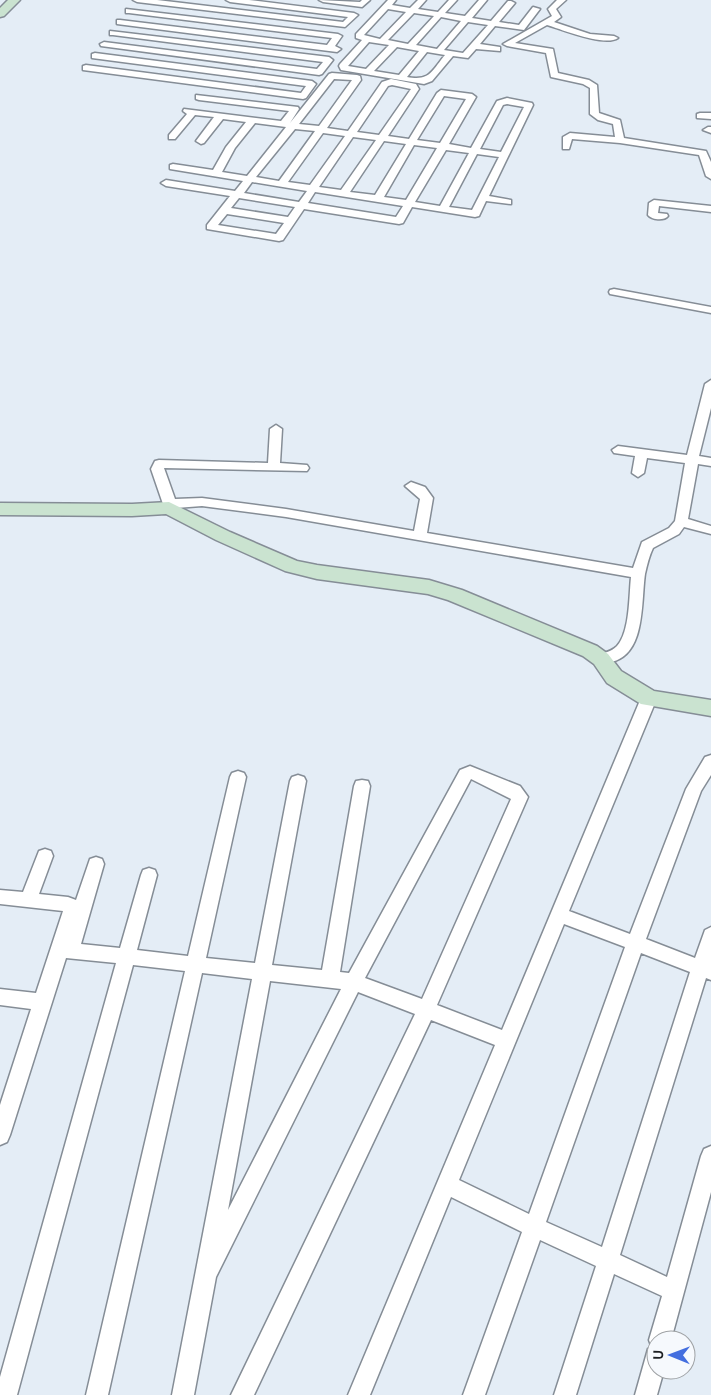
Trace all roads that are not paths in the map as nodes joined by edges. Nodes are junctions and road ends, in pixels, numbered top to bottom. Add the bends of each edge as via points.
1 (14, 0) edge
2 (140, 0) edge
3 (230, 0) edge
4 (322, 0) edge
5 (366, 0) edge
6 (422, 0) edge
7 (453, 0) edge
8 (483, 0) edge
9 (562, 0) edge
10 (337, 1) edge
11 (177, 2) edge
12 (277, 3) edge
13 (389, 3) edge
14 (511, 3) dead end
15 (536, 9) dead end
16 (412, 10) junction
17 (0, 14) edge
18 (439, 15) junction
19 (170, 16) junction
20 (266, 16) junction
21 (466, 20) junction
22 (548, 23) junction
23 (493, 24) junction
24 (160, 27) junction
25 (256, 27) junction
26 (247, 37) junction
27 (157, 38) junction
28 (614, 38) dead end
29 (367, 39) junction
30 (382, 42) junction
31 (395, 44) junction
32 (475, 46) junction
33 (410, 47) junction
34 (329, 48) junction
35 (146, 49) junction
36 (238, 49) junction
37 (339, 49) dead end
38 (497, 49) dead end
39 (425, 50) junction
40 (438, 52) junction
41 (451, 54) junction
42 (228, 60) junction
43 (142, 62) junction
44 (86, 68) dead end
45 (219, 71) junction
46 (368, 73) junction
47 (131, 74) junction
48 (401, 78) junction
49 (210, 84) junction
50 (199, 97) junction
51 (193, 112) junction
52 (221, 115) junction
53 (700, 116) dead end
54 (711, 116) edge
55 (253, 119) junction
56 (288, 124) junction
57 (322, 129) junction
58 (350, 133) junction
59 (172, 138) dead end
60 (382, 138) junction
61 (620, 140) junction
62 (201, 141) dead end
63 (412, 142) junction
64 (442, 146) junction
65 (566, 147) dead end
66 (474, 151) junction
67 (708, 152) edge
68 (505, 156) junction
69 (173, 167) dead end
70 (216, 173) junction
71 (711, 176) edge
72 (250, 178) junction
73 (166, 183) dead end
74 (282, 183) junction
75 (313, 188) junction
76 (344, 193) junction
77 (237, 194) junction
78 (378, 198) junction
79 (484, 198) junction
80 (507, 202) dead end
81 (409, 203) junction
82 (302, 205) junction
83 (443, 209) junction
84 (711, 209) edge
85 (224, 210) junction
86 (664, 216) dead end
87 (291, 221) junction
88 (614, 292) dead end
89 (711, 310) edge
90 (711, 384) edge
91 (276, 429) dead end
92 (618, 450) dead end
93 (642, 453) junction
94 (692, 460) junction
95 (711, 462) edge
96 (274, 467) junction
97 (303, 468) dead end
98 (638, 473) dead end
99 (411, 486) dead end
100 (164, 507) junction
101 (0, 509) edge
102 (681, 522) junction
103 (711, 530) edge
104 (420, 536) junction
105 (638, 574) junction
106 (604, 663) junction
107 (649, 698) junction
108 (711, 708) edge
109 (711, 761) edge
110 (238, 777) dead end
111 (298, 780) dead end
112 (362, 786) dead end
113 (45, 856) dead end
114 (96, 864) dead end
115 (149, 875) dead end
116 (0, 897) edge
117 (28, 900) junction
118 (558, 914) junction
119 (711, 935) edge
120 (636, 944) junction
121 (64, 949) junction
122 (127, 956) junction
123 (195, 963) junction
124 (706, 970) edge
125 (262, 971) junction
126 (330, 978) junction
127 (354, 982) junction
128 (0, 997) edge
129 (42, 1002) junction
130 (427, 1008) junction
131 (506, 1040) junction
132 (0, 1135) edge
133 (711, 1156) edge
134 (446, 1184) junction
135 (534, 1227) junction
136 (607, 1260) junction
137 (205, 1276) junction
138 (673, 1290) junction
139 (663, 1330) edge
140 (650, 1380) edge
141 (6, 1395) edge
142 (97, 1395) edge
143 (183, 1395) edge
144 (242, 1395) edge
145 (358, 1395) edge
146 (474, 1395) edge
147 (565, 1395) edge
148 (646, 1395) edge

1 - 17 main road
2 - 11 street
2 - 19 street via 131,11
3 - 12 street
4 - 10 street
5 - 10 street via 362,5
6 - 16 street
7 - 18 street
8 - 21 street
9 - 22 street via 552,9 557,16
11 - 20 street
12 - 20 street
12 - 20 street via 354,15 345,26
13 - 16 street
13 - 29 street via 360,34
14 - 23 street
15 - 23 street via 520,28
16 - 18 street
16 - 30 street
18 - 21 street
18 - 33 street
19 - 24 street
19 - 25 street
20 - 25 street
21 - 23 street
21 - 40 street
22 - 28 street via 589,36
22 - 61 street via 507,44 550,51 554,76 586,82 594,87 595,114 617,122
23 - 32 street via 496,36
24 - 26 street
24 - 27 street via 124,22 115,33
25 - 26 street
25 - 34 street via 338,36
26 - 34 street
26 - 36 street
27 - 35 street
27 - 36 street
29 - 30 street
29 - 46 street via 343,66 347,70
30 - 31 street
31 - 33 street
31 - 46 street
32 - 38 street
32 - 41 street via 466,56
33 - 39 street
34 - 37 street
35 - 42 street
35 - 43 street via 108,45 97,56
36 - 42 street
36 - 42 street via 329,60 319,72
39 - 40 street
39 - 48 street
40 - 41 street
41 - 48 street via 430,79 422,82
42 - 45 street
43 - 45 street
43 - 47 street
44 - 47 street
45 - 49 street
45 - 49 street via 312,84 302,96
46 - 48 street
47 - 49 street
49 - 50 street
50 - 51 street via 187,111
50 - 56 street via 295,109
51 - 52 street
51 - 59 street
52 - 55 street
52 - 62 street
53 - 54 street
55 - 56 street
55 - 70 street
56 - 57 street
56 - 57 street via 332,76 357,78
56 - 72 street
57 - 58 street
57 - 74 street
58 - 60 street
58 - 60 street via 384,84 392,82 413,86 415,89
58 - 75 street
60 - 63 street
60 - 76 street
61 - 65 street via 570,136
61 - 67 street
63 - 64 street
63 - 64 street via 442,94 472,97
63 - 78 street
64 - 66 street
64 - 81 street
66 - 68 street
66 - 68 street via 500,103 527,104 530,107
66 - 83 street
67 - 71 street
68 - 79 street
69 - 70 street
70 - 72 street
72 - 74 street
72 - 77 street
73 - 77 street
74 - 75 street
75 - 76 street
75 - 82 street
76 - 78 street
77 - 82 street
77 - 85 street
78 - 81 street
79 - 80 street
79 - 83 street via 475,214
81 - 82 street via 399,221
81 - 83 street
82 - 87 street
84 - 86 street via 649,203 653,215
85 - 87 street
85 - 87 street via 211,226 279,238
88 - 89 street
90 - 94 street
91 - 96 street
92 - 93 street
93 - 94 street
93 - 98 street
94 - 95 street
94 - 102 street
96 - 97 street
96 - 100 street via 159,464 157,469
99 - 104 street via 427,498
100 - 101 main road via 132,510
100 - 104 street via 202,502 224,504
100 - 106 main road via 292,566 429,587 455,595 590,651
102 - 103 street
102 - 105 street via 674,531 647,545
104 - 105 street
105 - 106 street via 628,642 617,655
106 - 107 main road via 614,676
107 - 108 main road
107 - 118 street
109 - 120 street via 694,789
110 - 123 street
111 - 125 street
112 - 126 street
113 - 117 street
114 - 121 street
115 - 122 street
116 - 117 street
117 - 121 street via 71,906
118 - 120 street
118 - 131 street
119 - 124 street
120 - 124 street
120 - 135 street
121 - 122 street
121 - 129 street
122 - 123 street
122 - 141 street
123 - 125 street
123 - 142 street
124 - 136 street
125 - 126 street
125 - 137 street
126 - 127 street
127 - 130 street
127 - 130 street via 466,774 470,772 514,791 520,797
127 - 137 street
128 - 129 street
129 - 132 street
130 - 131 street
130 - 144 street
131 - 134 street
133 - 138 street
134 - 135 street
134 - 145 street
135 - 136 street
135 - 146 street
136 - 138 street
136 - 147 street
137 - 143 street
138 - 139 street
140 - 148 street

